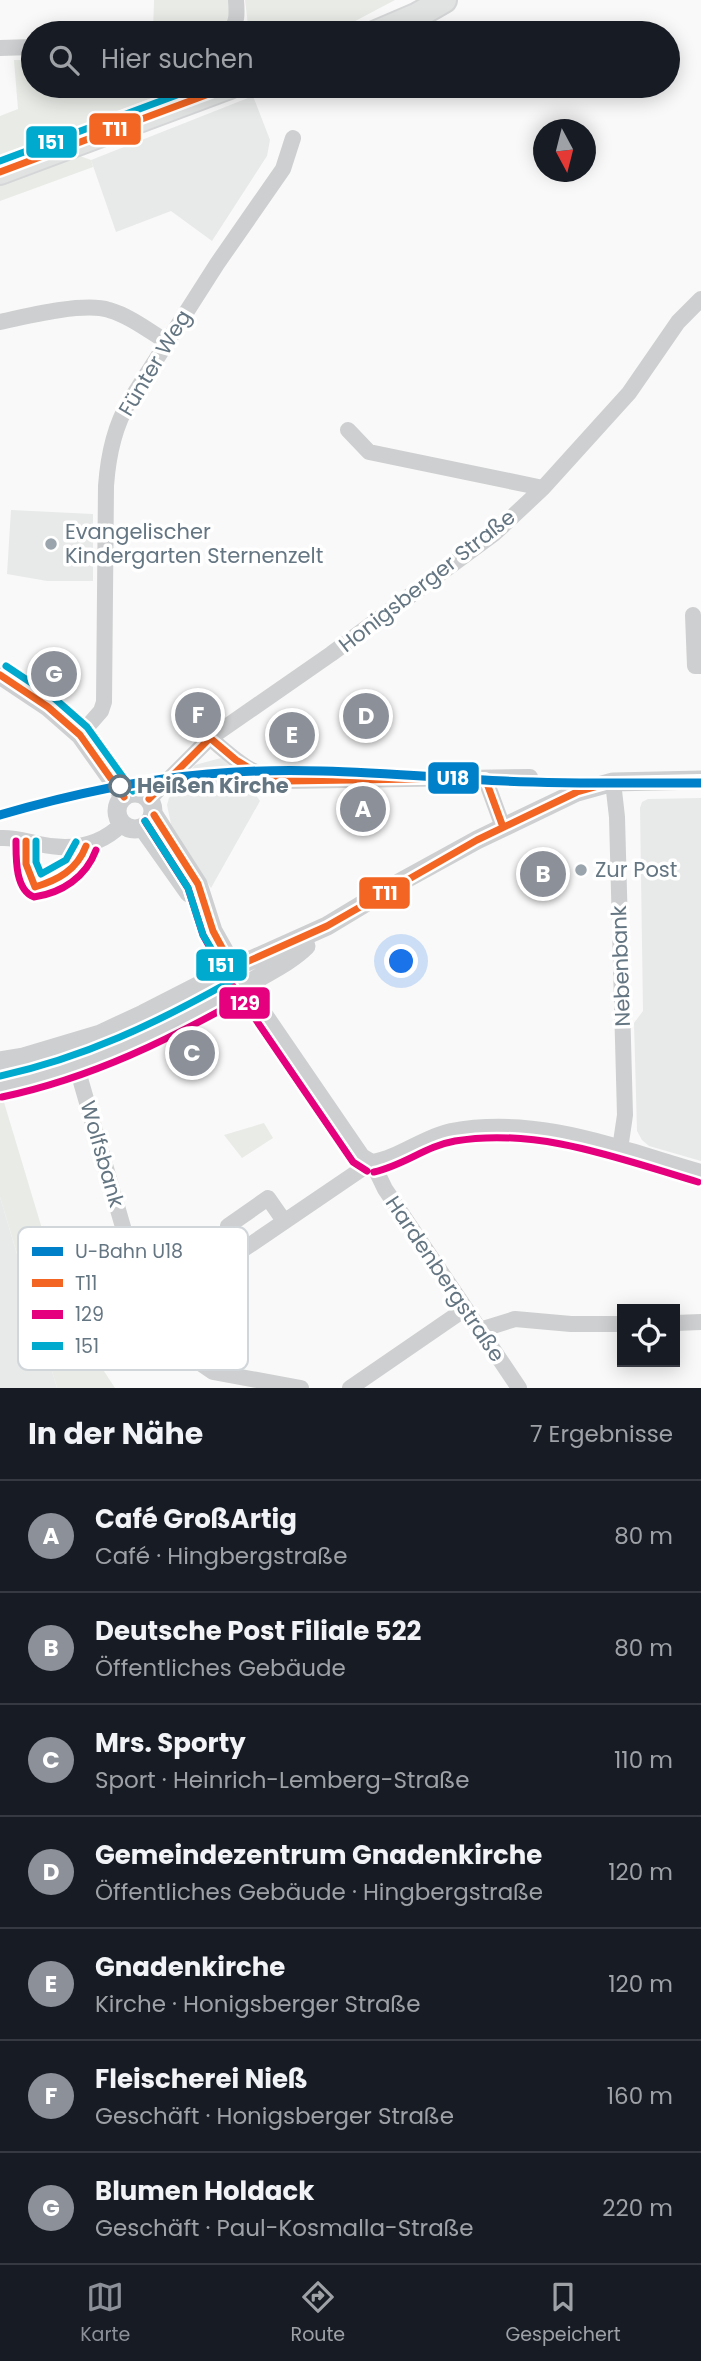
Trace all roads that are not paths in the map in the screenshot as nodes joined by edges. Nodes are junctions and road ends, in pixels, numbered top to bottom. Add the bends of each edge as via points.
1 (236, 0) edge
2 (444, 0) edge
3 (407, 11) edge
4 (235, 21) edge
5 (21, 47) edge
6 (0, 48) edge
7 (198, 98) edge
8 (293, 138) dead end
9 (0, 172) edge
10 (701, 299) edge
11 (0, 322) edge
12 (167, 342) junction
13 (348, 430) dead end
14 (543, 488) junction
15 (692, 615) dead end
16 (701, 666) edge
17 (0, 675) edge
18 (80, 735) junction
19 (210, 738) junction
20 (530, 777) dead end
21 (485, 778) junction
22 (701, 779) edge
23 (614, 782) junction
24 (124, 797) junction
25 (149, 814) junction
26 (121, 824) junction
27 (503, 827) junction
28 (0, 838) edge
29 (327, 926) junction
30 (233, 968) junction
31 (245, 985) junction
32 (0, 1062) edge
33 (78, 1068) junction
34 (0, 1087) edge
35 (620, 1149) junction
36 (372, 1162) junction
37 (701, 1172) edge
38 (285, 1222) dead end
39 (123, 1227) edge
40 (466, 1309) junction
41 (701, 1322) edge
42 (680, 1323) edge
43 (617, 1324) edge
44 (480, 1330) junction
45 (210, 1370) edge
46 (302, 1388) edge
47 (349, 1388) edge
48 (519, 1388) edge

1 - 4 street
2 - 3 main road
5 - 6 street
7 - 9 main road
8 - 12 street, Fünter Weg via 283,169
10 - 14 street, Honigsberger Straße via 678,322 629,393
11 - 12 street via 91,307 120,314
12 - 18 street, Fünter Weg via 123,412 107,470 104,688 101,711
13 - 14 street via 369,452
14 - 19 street, Honigsberger Straße via 495,533
15 - 16 street via 695,666
17 - 18 street
18 - 24 street
19 - 21 street via 241,766 271,779
19 - 25 street, Honigsberger Straße
20 - 21 street
21 - 27 street
22 - 23 street
23 - 27 street via 577,792
23 - 35 street, Nebenbank via 625,1115
24 - 25 street via 142,794
24 - 26 street via 117,809
25 - 26 street via 128,828
25 - 30 street, Hardenbergstraße
26 - 28 street via 107,837 86,846 45,846
27 - 29 street
29 - 30 street
29 - 31 street via 302,950
30 - 31 street, Hardenbergstraße
30 - 32 street via 100,1034
31 - 33 street
31 - 36 street, Hardenbergstraße via 362,1156
33 - 34 street
33 - 39 street, Wolfsbank
35 - 36 street via 557,1132 492,1125 448,1132
35 - 37 street
36 - 38 street
36 - 40 street, Hardenbergstraße via 384,1189
40 - 44 street, Hardenbergstraße
40 - 47 street
41 - 42 street
43 - 44 street via 515,1320
44 - 48 street, Hardenbergstraße
45 - 46 street, Wolfsbank

